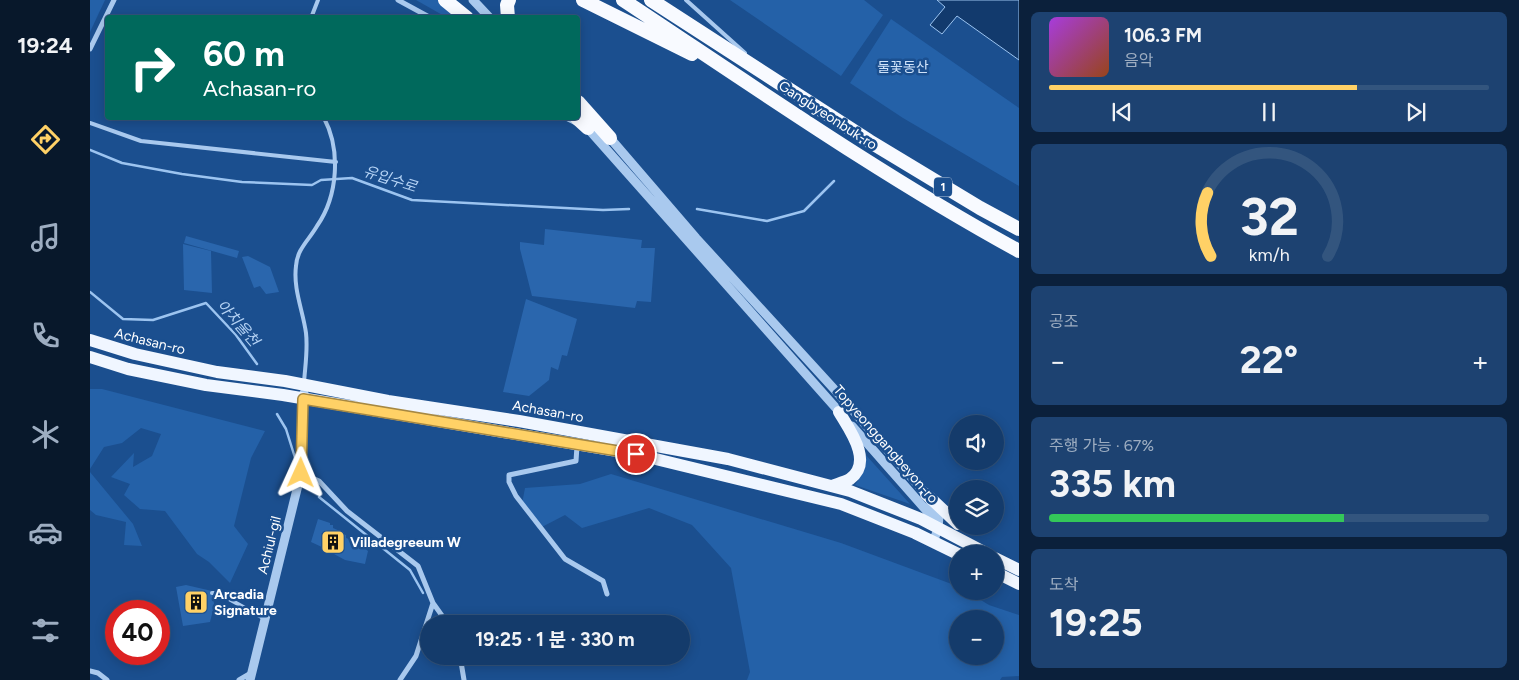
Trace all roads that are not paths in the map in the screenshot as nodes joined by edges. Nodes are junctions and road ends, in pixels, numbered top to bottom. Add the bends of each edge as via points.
1 (114, 0) edge
2 (318, 0) edge
3 (398, 0) edge
4 (445, 0) edge
5 (473, 0) edge
6 (510, 0) edge
7 (583, 0) edge
8 (623, 0) edge
9 (651, 0) edge
10 (686, 0) edge
11 (107, 15) edge
12 (312, 15) edge
13 (426, 15) edge
14 (463, 15) edge
15 (487, 15) edge
16 (508, 15) edge
17 (105, 18) edge
18 (90, 49) edge
19 (771, 77) junction
20 (746, 81) junction
21 (580, 104) edge
22 (325, 120) edge
23 (570, 120) edge
24 (580, 120) edge
25 (90, 123) edge
26 (588, 128) junction
27 (610, 138) junction
28 (336, 164) junction
29 (1019, 230) edge
30 (1019, 251) edge
31 (90, 340) edge
32 (90, 357) edge
33 (304, 385) junction
34 (303, 399) junction
35 (840, 412) junction
36 (577, 446) junction
37 (301, 473) junction
38 (832, 486) junction
39 (926, 494) junction
40 (949, 516) edge
41 (938, 529) junction
42 (969, 535) edge
43 (933, 542) junction
44 (970, 545) edge
45 (979, 545) edge
46 (949, 550) edge
47 (1004, 562) edge
48 (1019, 570) edge
49 (1004, 576) edge
50 (1019, 584) edge
51 (212, 594) dead end
52 (607, 594) dead end
53 (433, 603) junction
54 (442, 615) edge
55 (265, 619) junction
56 (462, 665) edge
57 (90, 671) edge
58 (251, 676) edge
59 (107, 680) edge
60 (239, 680) edge
61 (400, 680) edge
62 (464, 680) edge

1 - 11 street
2 - 12 lane
3 - 13 street
4 - 14 highway
5 - 15 street
6 - 16 highway
7 - 20 highway
8 - 20 highway, Gangbyeonbuk-ro / 1
9 - 19 highway, Gangbyeonbuk-ro / 1
10 - 19 lane
17 - 18 street
19 - 29 highway, Gangbyeonbuk-ro / 1 via 902,161
20 - 30 highway, Gangbyeonbuk-ro / 1 via 877,167
21 - 27 highway
22 - 28 lane via 333,140
23 - 26 street
24 - 26 highway
25 - 28 lane via 141,141
26 - 27 street
26 - 35 street, Topyeonggangbeyon-ro
27 - 39 street, Topyeonggangbeyon-ro
28 - 33 lane via 327,210 303,244 296,263 295,280 306,334
31 - 33 main road, Achasan-ro via 135,354 217,372
32 - 34 main road via 206,385
33 - 34 street, Achiul-gil
33 - 38 main road, Achasan-ro via 728,459
34 - 36 main road
34 - 37 street, Achiul-gil
35 - 38 main road via 861,456 858,469 851,478
35 - 41 street, Topyeonggangbeyon-ro via 933,518
36 - 43 main road via 636,454 825,500
36 - 52 street via 576,461 509,475 509,482 516,496 565,559 603,581
37 - 53 street via 319,481 347,511 418,566
37 - 55 street, Achiul-gil
38 - 41 main road, Achasan-ro via 921,519
39 - 40 main road
39 - 41 street, Topyeonggangbeyon-ro via 939,516
41 - 43 street
41 - 44 main road, Achasan-ro
42 - 45 main road
43 - 46 main road
47 - 48 main road
49 - 50 main road
51 - 55 lane via 218,593
53 - 54 street
53 - 61 street via 416,656
55 - 58 street, Achiul-gil
56 - 62 street
57 - 59 street
58 - 60 street

